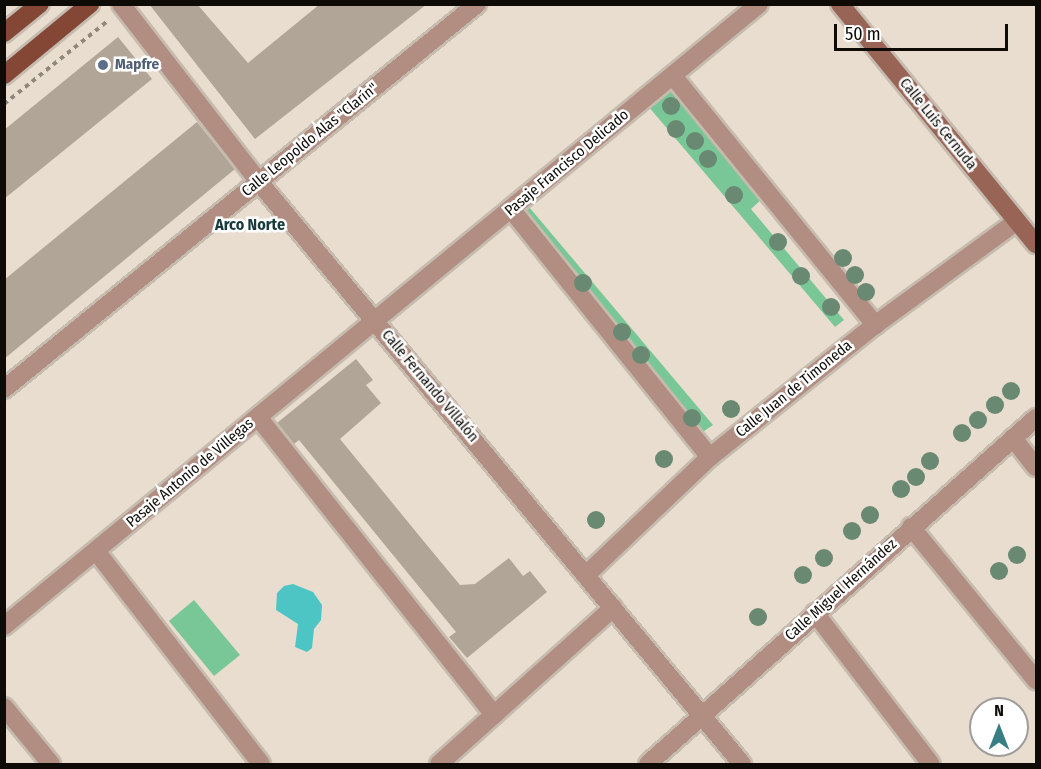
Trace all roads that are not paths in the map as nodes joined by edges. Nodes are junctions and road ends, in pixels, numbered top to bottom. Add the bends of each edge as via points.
1 (40, 4) edge
2 (90, 4) edge
3 (477, 4) edge
4 (759, 4) edge
5 (840, 4) edge
6 (122, 6) edge
7 (4, 33) edge
8 (4, 75) edge
9 (673, 76) junction
10 (259, 182) junction
11 (511, 209) junction
12 (1017, 221) junction
13 (1036, 244) edge
14 (375, 321) junction
15 (875, 325) junction
16 (4, 389) edge
17 (258, 417) junction
18 (1036, 418) edge
19 (1013, 438) junction
20 (710, 457) junction
21 (1036, 467) edge
22 (912, 527) junction
23 (96, 551) junction
24 (586, 575) junction
25 (613, 608) junction
26 (815, 613) junction
27 (4, 626) edge
28 (1036, 680) edge
29 (4, 707) edge
30 (701, 714) junction
31 (494, 715) junction
32 (51, 765) edge
33 (261, 765) edge
34 (439, 765) edge
35 (648, 765) edge
36 (742, 765) edge
37 (932, 765) edge

1 - 7 main road
2 - 8 main road
3 - 10 street, Calle Leopoldo Alas "Clarín"
4 - 9 street, Pasaje Francisco Delicado
5 - 12 street, Calle Luis Cernuda
6 - 10 street, Calle Fernando Villalón
9 - 11 street, Pasaje Francisco Delicado
9 - 15 street
10 - 14 street, Calle Fernando Villalón
10 - 16 street, Calle Leopoldo Alas "Clarín"
11 - 14 street, Pasaje Francisco Delicado
11 - 20 street
12 - 13 street, Calle Luis Cernuda
12 - 15 street, Calle Juan de Timoneda
14 - 17 street, Pasaje Antonio de Villegas
14 - 24 street, Calle Fernando Villalón
15 - 20 street, Calle Juan de Timoneda
17 - 23 street, Pasaje Antonio de Villegas
17 - 31 street
18 - 19 street, Calle Miguel Hernández
19 - 21 street
19 - 22 street, Calle Miguel Hernández
20 - 24 street, Calle Juan de Timoneda
22 - 26 street, Calle Miguel Hernández
22 - 28 street
23 - 27 street, Pasaje Antonio de Villegas
23 - 33 street
24 - 25 street, Calle Fernando Villalón
25 - 30 street, Calle Fernando Villalón
25 - 31 street
26 - 30 street, Calle Miguel Hernández
26 - 37 street
29 - 32 street
30 - 35 street, Calle Miguel Hernández
30 - 36 street, Calle Fernando Villalón
31 - 34 street

